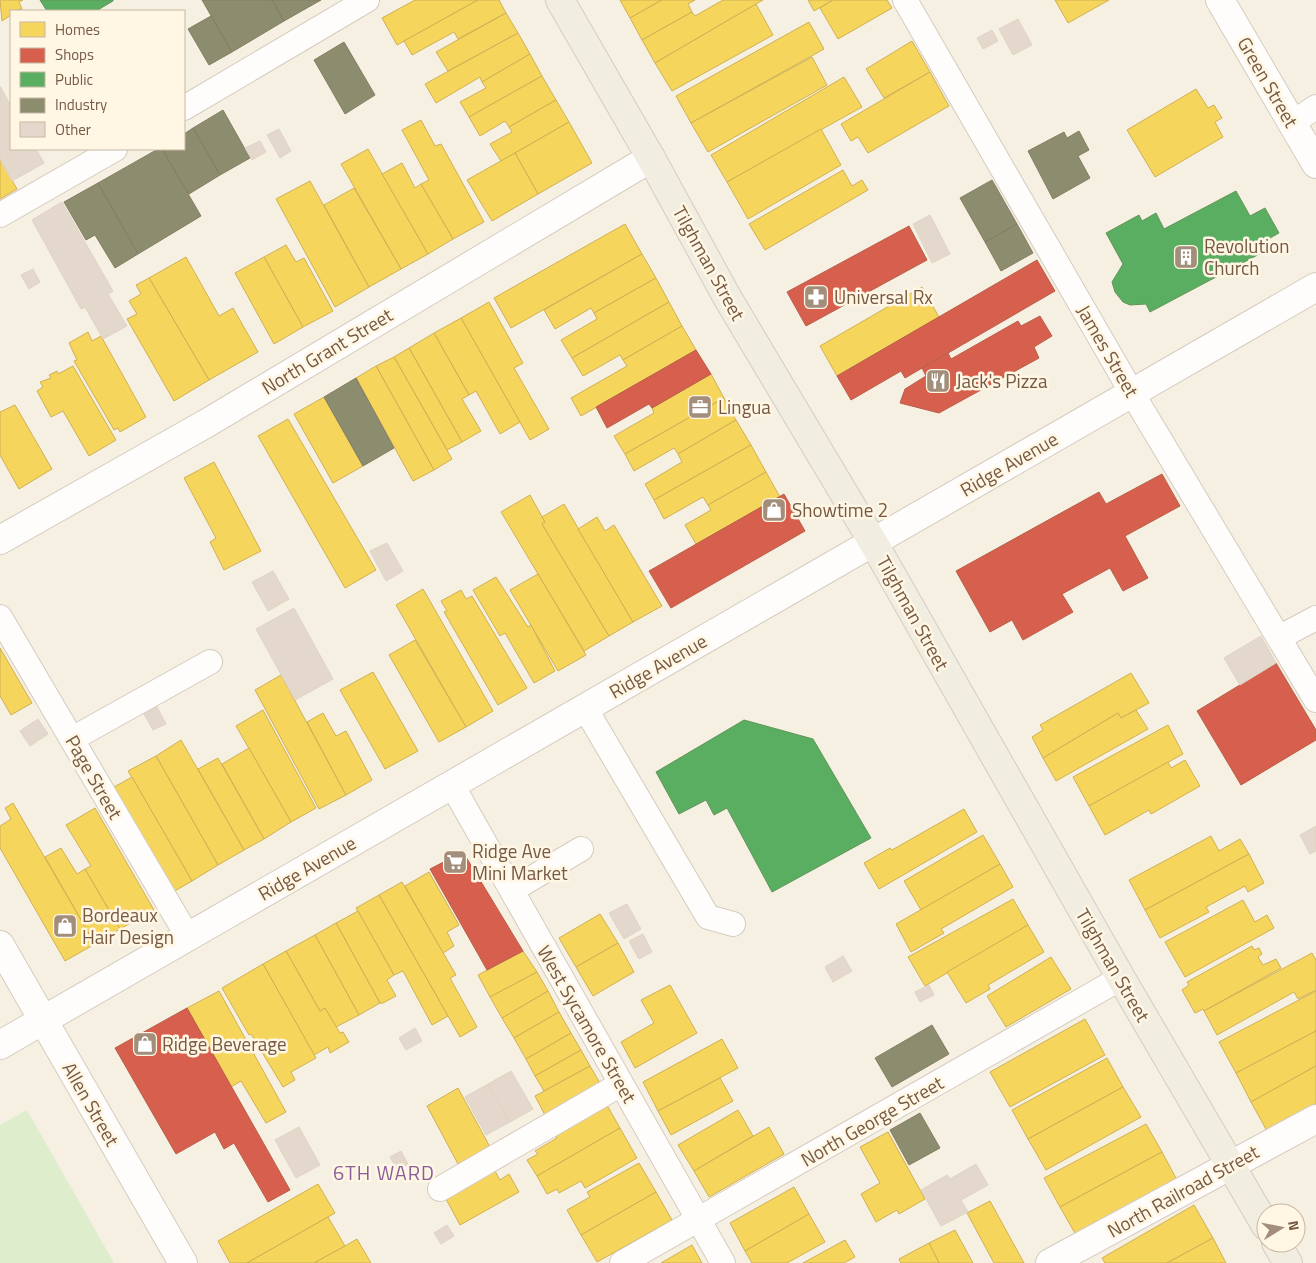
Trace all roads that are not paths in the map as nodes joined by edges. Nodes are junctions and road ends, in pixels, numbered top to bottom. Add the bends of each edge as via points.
1 (367, 0) edge
2 (560, 0) edge
3 (905, 0) edge
4 (1220, 0) edge
5 (185, 107) edge
6 (1316, 107) edge
7 (1292, 123) junction
8 (112, 150) edge
9 (651, 158) junction
10 (1316, 164) edge
11 (0, 215) edge
12 (1316, 287) edge
13 (1132, 393) junction
14 (0, 540) edge
15 (873, 542) junction
16 (0, 617) edge
17 (1316, 618) edge
18 (1280, 637) junction
19 (210, 662) dead end
20 (1316, 700) edge
21 (586, 708) junction
22 (72, 739) junction
23 (452, 785) junction
24 (581, 849) dead end
25 (512, 890) junction
26 (732, 924) dead end
27 (188, 937) junction
28 (0, 944) edge
29 (1121, 978) junction
30 (43, 1020) junction
31 (0, 1045) edge
32 (622, 1084) junction
33 (1316, 1119) edge
34 (1230, 1165) junction
35 (440, 1189) dead end
36 (1256, 1209) edge
37 (699, 1220) junction
38 (183, 1263) edge
39 (622, 1263) edge
40 (723, 1263) edge
41 (1050, 1263) edge

1 - 5 lane
2 - 9 main road, Tilghman Street
3 - 13 lane, James Street
4 - 7 street, Green Street
6 - 7 lane
7 - 10 street, Green Street
8 - 11 lane
9 - 14 street, North Grant Street
9 - 15 main road, Tilghman Street via 727,297
12 - 13 street, Ridge Avenue
13 - 15 street, Ridge Avenue
13 - 18 lane, James Street
15 - 21 street, Ridge Avenue
15 - 29 main road, Tilghman Street
16 - 22 lane, Page Street
17 - 18 lane
18 - 20 lane, James Street
19 - 22 lane
21 - 23 street, Ridge Avenue
21 - 26 lane via 708,917
22 - 27 lane, Page Street
23 - 25 lane, West Sycamore Street
23 - 27 street, Ridge Avenue
24 - 25 lane
25 - 32 lane, West Sycamore Street
27 - 30 street, Ridge Avenue
28 - 30 street, Allen Street
29 - 34 main road, Tilghman Street
29 - 37 lane, North George Street
30 - 31 street, Ridge Avenue
30 - 38 street, Allen Street
32 - 35 lane
32 - 37 lane, West Sycamore Street
33 - 34 street, North Railroad Street
34 - 36 main road, Tilghman Street
34 - 41 street, North Railroad Street
37 - 39 lane, North George Street
37 - 40 lane, West Sycamore Street

